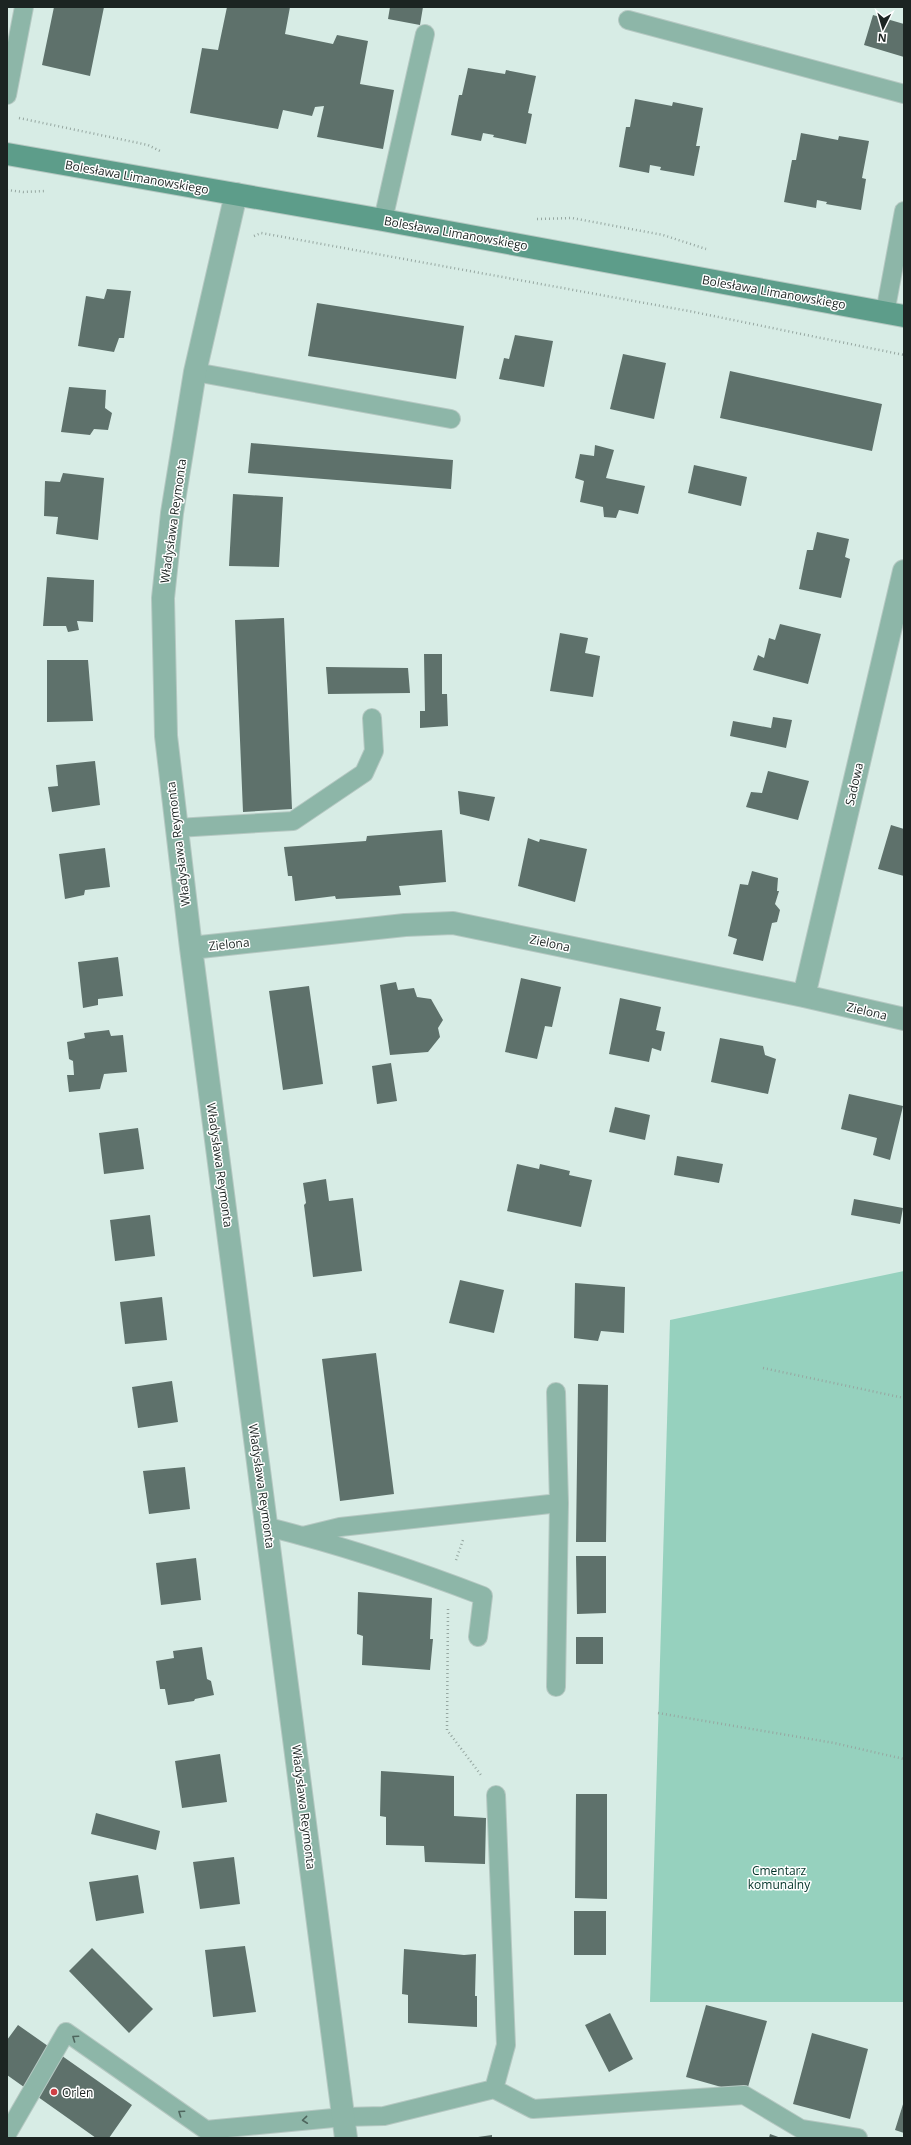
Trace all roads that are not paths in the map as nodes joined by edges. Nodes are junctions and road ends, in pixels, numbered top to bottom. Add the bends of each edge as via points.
1 (24, 7) edge
2 (628, 20) dead end
3 (425, 34) dead end
4 (904, 94) edge
5 (7, 95) edge
6 (7, 154) edge
7 (236, 194) junction
8 (904, 210) edge
9 (383, 220) junction
10 (895, 314) edge
11 (195, 372) junction
12 (451, 419) dead end
13 (904, 571) edge
14 (372, 718) dead end
15 (177, 828) junction
16 (190, 948) junction
17 (804, 996) junction
18 (904, 1019) edge
19 (556, 1392) dead end
20 (559, 1504) junction
21 (268, 1528) junction
22 (303, 1536) junction
23 (478, 1637) dead end
24 (556, 1687) dead end
25 (496, 1795) road end
26 (494, 2089) junction
27 (344, 2116) junction
28 (7, 2134) edge
29 (346, 2138) edge
30 (858, 2138) edge

1 - 5 lane
2 - 4 lane
3 - 9 lane
6 - 7 street, Bolesława Limanowskiego
7 - 9 street, Bolesława Limanowskiego
7 - 11 street, Władysława Reymonta
8 - 10 lane
9 - 10 street, Bolesława Limanowskiego
11 - 12 lane
11 - 15 street, Władysława Reymonta via 172,513 163,598 166,736
13 - 17 street, Sadowa
14 - 15 lane via 374,751 364,773 293,821
15 - 16 street, Władysława Reymonta
16 - 17 street, Zielona via 405,925 453,923
16 - 21 street, Władysława Reymonta
17 - 18 street, Zielona
19 - 20 lane
20 - 22 lane via 340,1527
20 - 24 lane
21 - 22 lane
21 - 27 street, Władysława Reymonta
22 - 23 lane via 448,1582 483,1596
25 - 26 lane via 506,2045
26 - 27 lane via 384,2116
26 - 30 lane via 533,2109 744,2095 801,2129
27 -> 28 lane via 206,2130 66,2032
27 - 29 street, Władysława Reymonta

